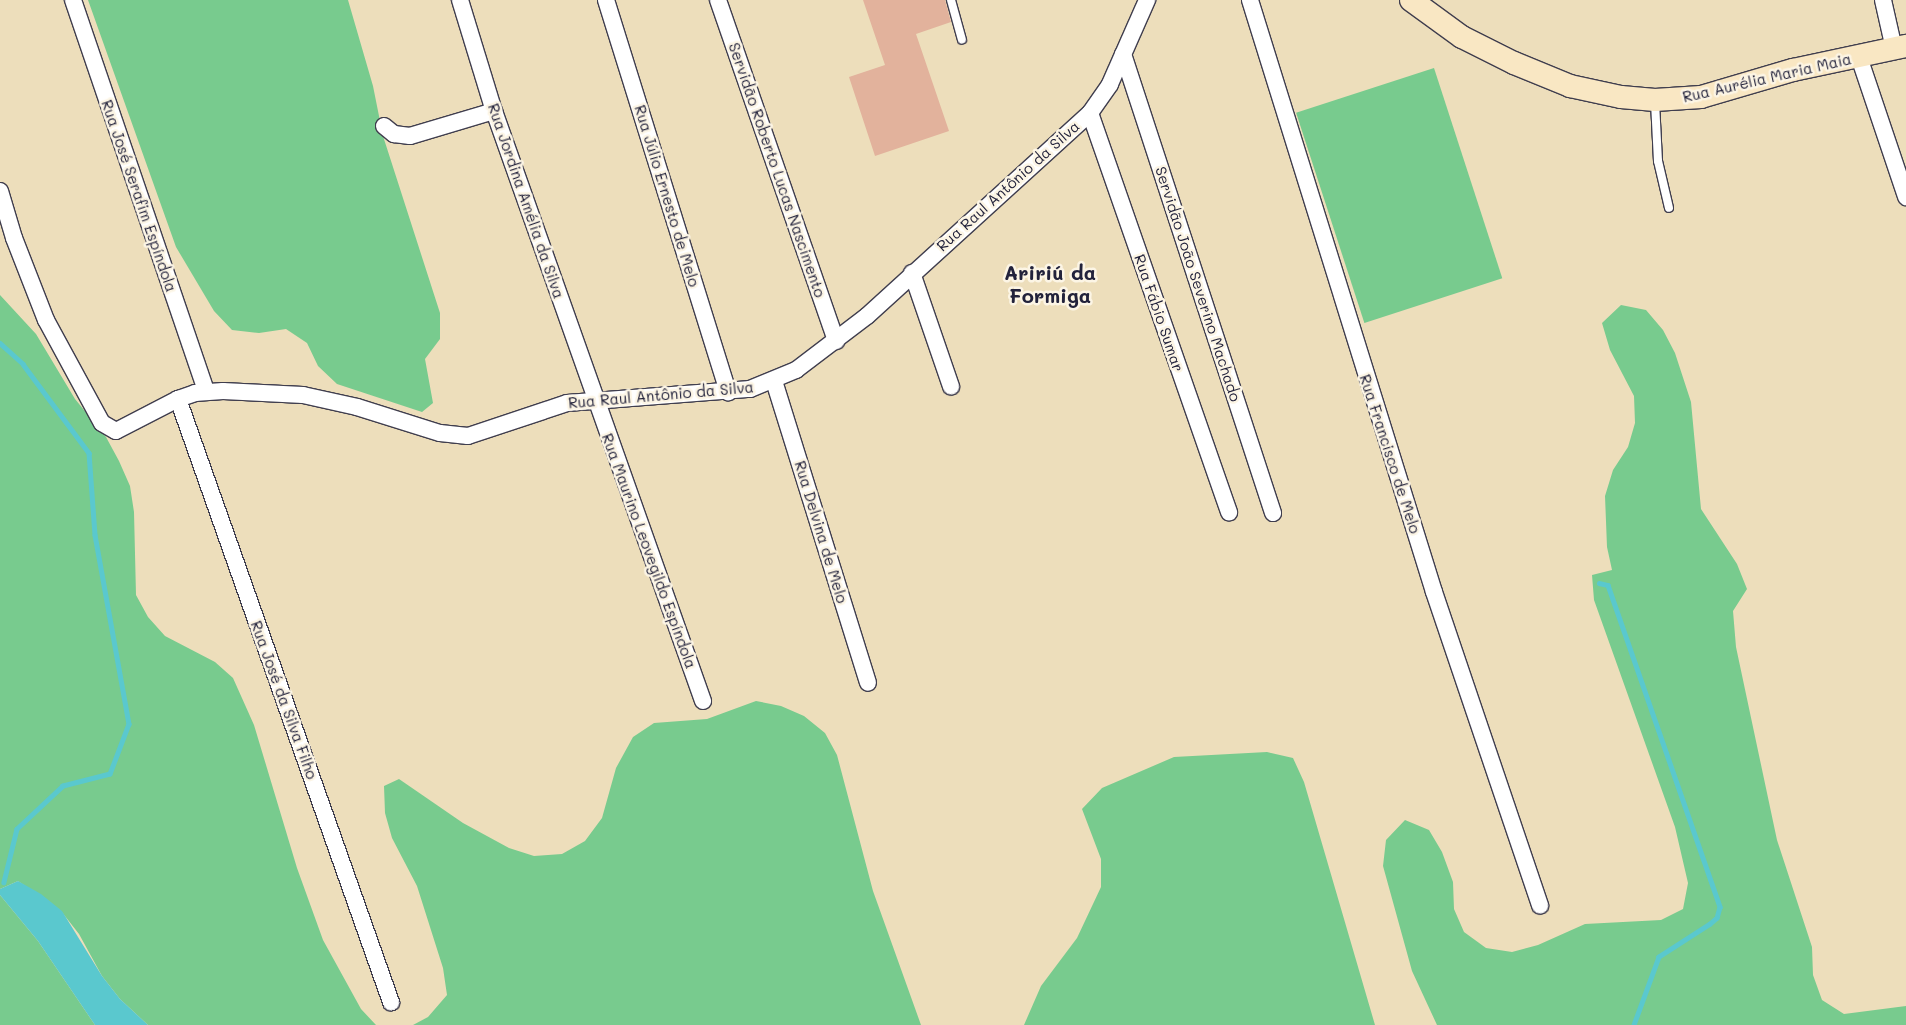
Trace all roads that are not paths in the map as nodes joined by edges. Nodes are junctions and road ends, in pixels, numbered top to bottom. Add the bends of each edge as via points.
1 (73, 0) edge
2 (460, 0) edge
3 (606, 0) edge
4 (718, 0) edge
5 (951, 0) edge
6 (1148, 0) edge
7 (1250, 0) edge
8 (1410, 0) edge
9 (1883, 0) edge
10 (962, 40) dead end
11 (1900, 47) edge
12 (1123, 54) junction
13 (1859, 57) junction
14 (1655, 100) junction
15 (494, 111) junction
16 (1090, 113) junction
17 (384, 126) dead end
18 (0, 191) edge
19 (1906, 197) edge
20 (1669, 208) dead end
21 (912, 272) junction
22 (836, 341) junction
23 (774, 381) junction
24 (951, 386) dead end
25 (206, 391) junction
26 (728, 392) junction
27 (178, 399) junction
28 (595, 400) junction
29 (1229, 513) dead end
30 (1273, 513) dead end
31 (868, 683) dead end
32 (704, 701) dead end
33 (1540, 906) dead end
34 (391, 1002) dead end

1 - 25 street, Rua José Serafim Espíndola
2 - 15 street, Rua Jordina Amélia da Silva
3 - 26 street, Rua Júlio Ernesto de Melo
4 - 22 street, Servidão Roberto Lucas Nascimento
5 - 10 lane
6 - 12 street, Rua Raul Antônio da Silva
7 - 33 street, Rua Francisco de Melo via 1431,583
8 - 14 street, Rua Aurélia Maria Maia via 1462,37 1546,77 1587,92
9 - 11 street
11 - 13 street, Rua Aurélia Maria Maia
12 - 16 street, Rua Raul Antônio da Silva via 1110,84
12 - 30 street, Servidão João Severino Machado
13 - 14 street, Rua Aurélia Maria Maia via 1793,70 1701,97
13 - 19 street
14 - 20 lane via 1655,136
15 - 17 street via 410,136 394,134
15 - 28 street, Rua Jordina Amélia da Silva
16 - 21 street, Rua Raul Antônio da Silva
16 - 29 street, Rua Fábio Sumar
18 - 27 street, Rua Raul Antônio da Silva via 14,238 46,320 102,423 116,431
21 - 22 street, Rua Raul Antônio da Silva
21 - 24 street
22 - 23 street, Rua Raul Antônio da Silva
23 - 26 street, Rua Raul Antônio da Silva
23 - 31 street, Rua Delvina de Melo
25 - 27 street, Rua Raul Antônio da Silva
25 - 28 street, Rua Raul Antônio da Silva via 302,395 458,437 484,431 547,407
26 - 28 street, Rua Raul Antônio da Silva
27 - 34 street, Rua José da Silva Filho
28 - 32 street, Rua Maurino Leovegildo Espíndola

